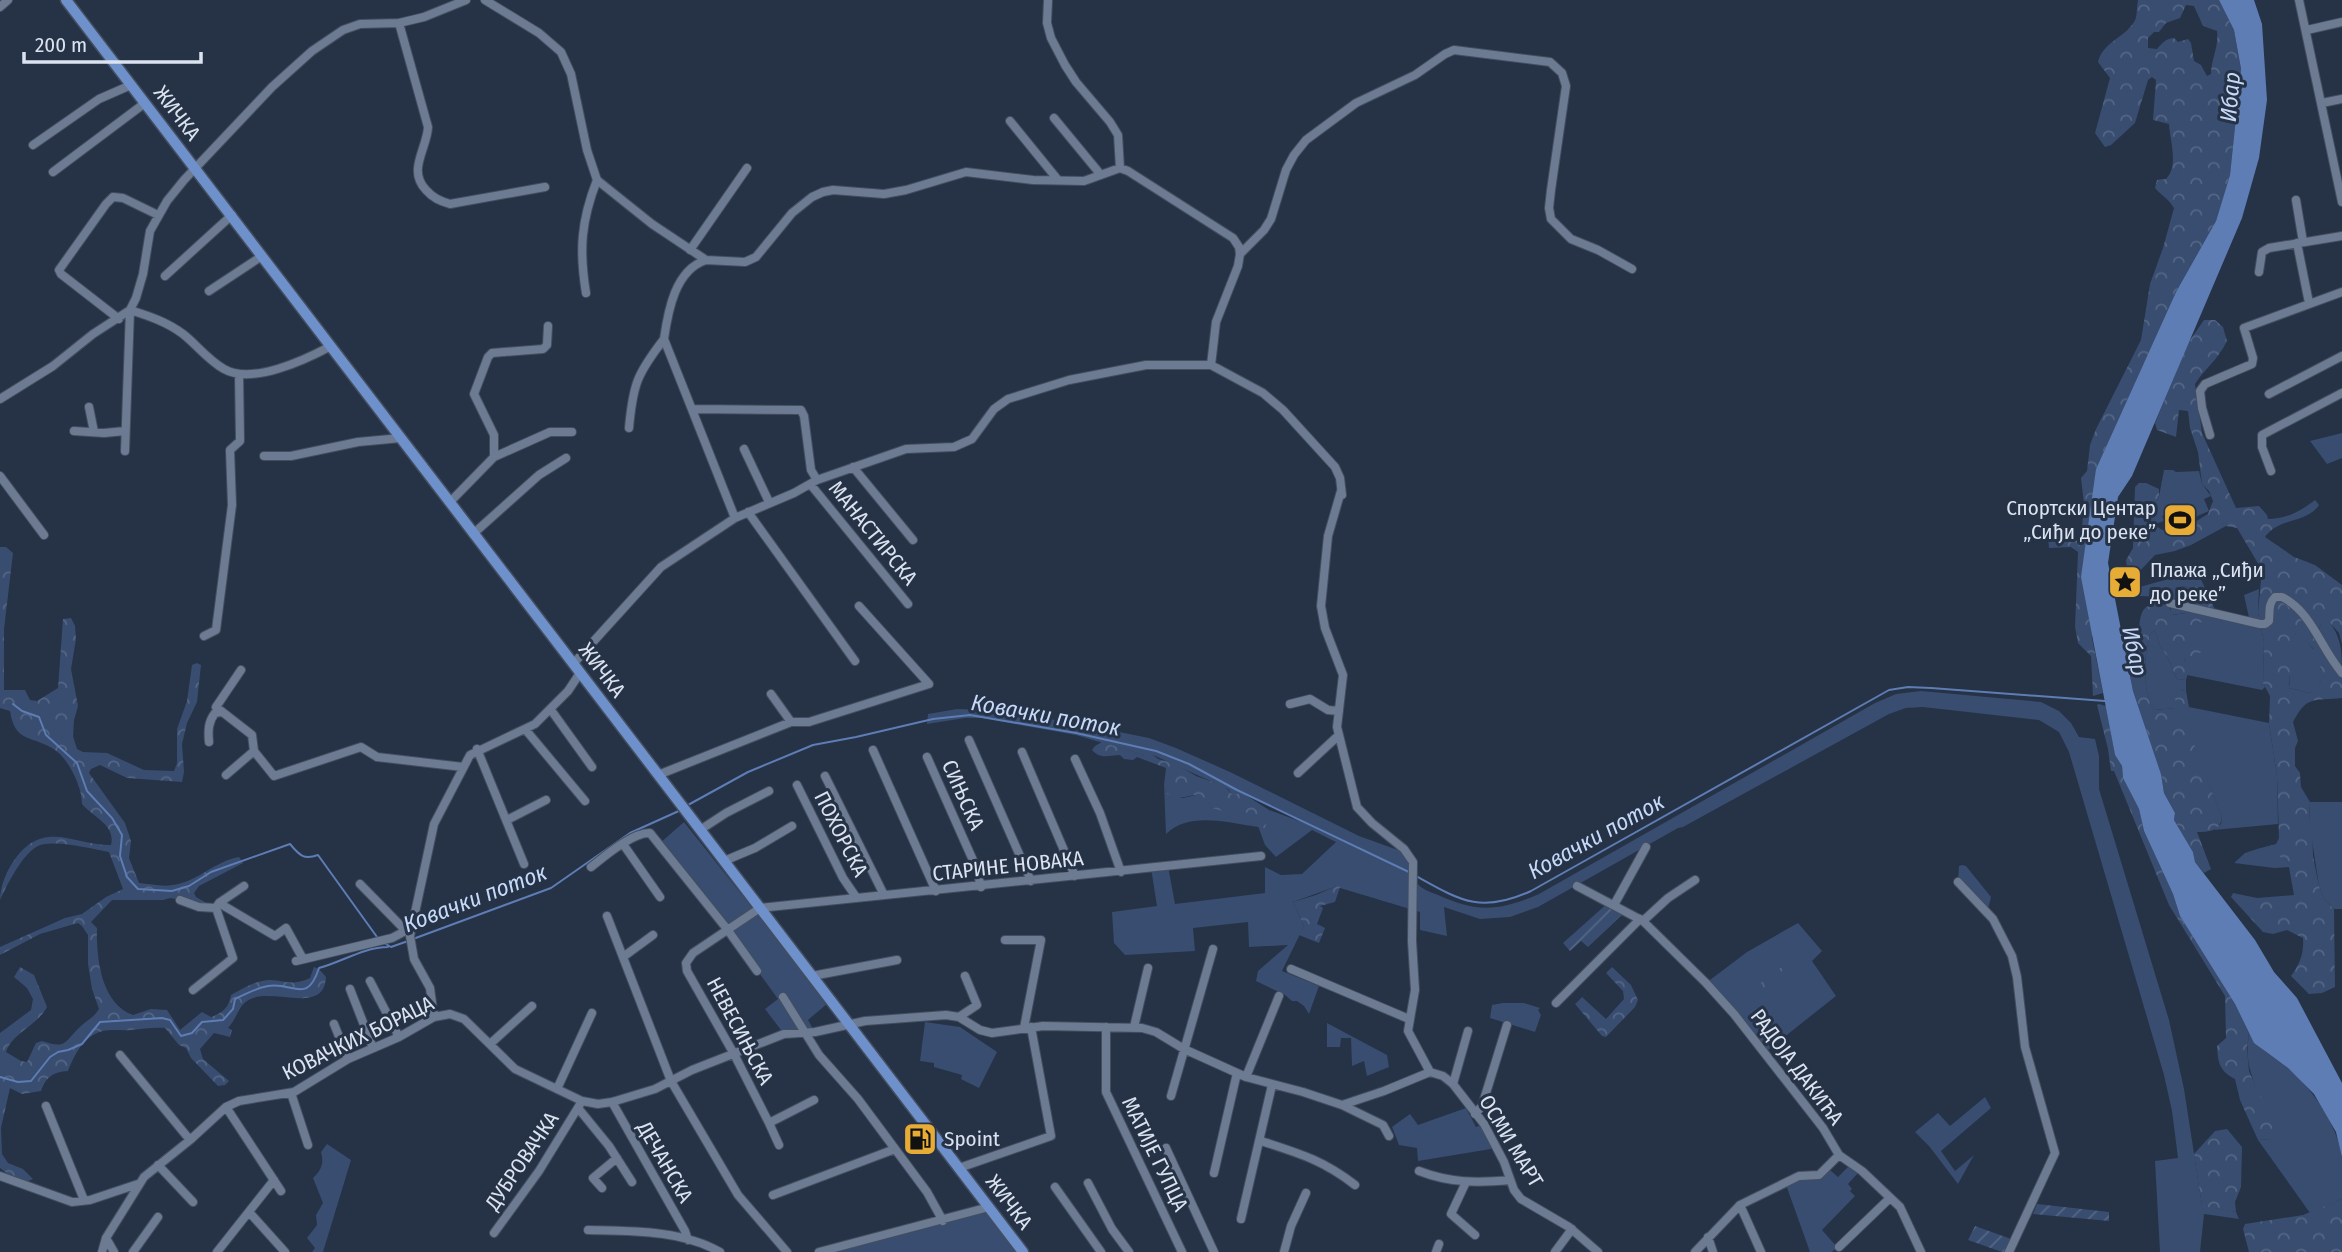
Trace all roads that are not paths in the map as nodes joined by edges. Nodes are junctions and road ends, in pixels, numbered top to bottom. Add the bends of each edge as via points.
1 (8, 0) edge
2 (66, 0) edge
3 (466, 0) edge
4 (485, 0) edge
5 (1048, 0) edge
6 (2300, 0) edge
7 (0, 7) edge
8 (2342, 22) edge
9 (399, 23) junction
10 (2306, 30) junction
11 (131, 85) junction
12 (2342, 99) edge
13 (145, 103) junction
14 (2322, 103) junction
15 (1054, 118) dead end
16 (1010, 121) dead end
17 (33, 145) dead end
18 (747, 168) dead end
19 (195, 169) junction
20 (1119, 169) junction
21 (53, 172) dead end
22 (1101, 175) junction
23 (597, 180) junction
24 (1058, 180) junction
25 (545, 187) dead end
26 (2296, 200) dead end
27 (2342, 202) edge
28 (158, 215) junction
29 (232, 215) junction
30 (2342, 236) edge
31 (2300, 243) junction
32 (690, 250) junction
33 (1240, 254) junction
34 (262, 256) junction
35 (706, 260) junction
36 (1632, 269) dead end
37 (2259, 272) dead end
38 (165, 276) dead end
39 (209, 291) dead end
40 (2342, 292) edge
41 (586, 293) dead end
42 (2309, 303) junction
43 (130, 310) junction
44 (119, 319) junction
45 (548, 326) dead end
46 (664, 339) junction
47 (331, 346) junction
48 (2342, 356) edge
49 (1211, 365) junction
50 (239, 374) junction
51 (2342, 393) edge
52 (2269, 394) dead end
53 (0, 399) edge
54 (89, 407) dead end
55 (692, 409) junction
56 (629, 428) dead end
57 (74, 431) dead end
58 (125, 431) junction
59 (94, 432) junction
60 (572, 432) dead end
61 (2210, 435) dead end
62 (401, 438) junction
63 (744, 449) dead end
64 (125, 451) dead end
65 (264, 456) dead end
66 (494, 457) junction
67 (566, 458) dead end
68 (853, 467) junction
69 (2271, 471) dead end
70 (0, 476) edge
71 (814, 482) junction
72 (450, 502) junction
73 (769, 502) junction
74 (748, 512) junction
75 (735, 518) junction
76 (473, 534) junction
77 (44, 535) dead end
78 (913, 540) dead end
79 (2170, 603) dead end
80 (908, 604) dead end
81 (859, 607) dead end
82 (204, 636) dead end
83 (855, 660) dead end
84 (577, 668) junction
85 (241, 670) dead end
86 (2342, 673) edge
87 (771, 694) dead end
88 (1290, 704) dead end
89 (551, 710) junction
90 (1339, 711) junction
91 (222, 712) junction
92 (791, 722) junction
93 (525, 729) junction
94 (1339, 735) junction
95 (969, 740) dead end
96 (209, 742) dead end
97 (477, 750) junction
98 (873, 750) dead end
99 (254, 751) junction
100 (1022, 752) dead end
101 (927, 757) dead end
102 (1075, 760) dead end
103 (463, 767) junction
104 (592, 767) dead end
105 (1298, 773) dead end
106 (226, 775) dead end
107 (658, 775) junction
108 (825, 776) dead end
109 (797, 785) dead end
110 (769, 791) dead end
111 (545, 800) dead end
112 (584, 801) dead end
113 (507, 820) junction
114 (792, 826) dead end
115 (700, 830) junction
116 (623, 844) junction
117 (1646, 847) dead end
118 (1261, 856) dead end
119 (724, 861) junction
120 (524, 864) dead end
121 (591, 867) dead end
122 (1121, 872) junction
123 (1075, 876) junction
124 (1695, 880) dead end
125 (1031, 881) junction
126 (1958, 882) dead end
127 (360, 884) dead end
128 (244, 886) dead end
129 (1577, 886) dead end
130 (981, 887) junction
131 (936, 891) junction
132 (884, 895) junction
133 (660, 897) dead end
134 (856, 898) junction
135 (180, 901) dead end
136 (1614, 905) junction
137 (218, 906) junction
138 (760, 908) junction
139 (607, 916) dead end
140 (1642, 920) junction
141 (727, 929) junction
142 (409, 932) junction
143 (653, 934) dead end
144 (1004, 940) dead end
145 (1213, 949) dead end
146 (624, 957) junction
147 (897, 960) dead end
148 (1148, 968) dead end
149 (1291, 969) dead end
150 (757, 971) dead end
151 (812, 976) junction
152 (965, 976) dead end
153 (370, 981) dead end
154 (350, 989) dead end
155 (193, 990) dead end
156 (1279, 996) dead end
157 (783, 997) dead end
158 (1556, 1003) dead end
159 (532, 1006) dead end
160 (593, 1013) dead end
161 (434, 1017) junction
162 (959, 1017) junction
163 (1409, 1019) junction
164 (334, 1024) dead end
165 (849, 1025) junction
166 (1507, 1025) dead end
167 (1106, 1027) junction
168 (1134, 1027) junction
169 (1027, 1028) junction
170 (1468, 1031) dead end
171 (804, 1032) junction
172 (398, 1037) junction
173 (490, 1044) junction
174 (373, 1048) junction
175 (1184, 1049) junction
176 (734, 1054) junction
177 (120, 1055) dead end
178 (348, 1059) junction
179 (1430, 1072) junction
180 (1237, 1073) junction
181 (1246, 1077) junction
182 (671, 1081) junction
183 (1453, 1084) junction
184 (1272, 1085) junction
185 (557, 1089) junction
186 (291, 1093) junction
187 (1171, 1096) dead end
188 (814, 1101) dead end
189 (612, 1102) junction
190 (580, 1104) junction
191 (1342, 1105) junction
192 (46, 1106) dead end
193 (226, 1107) junction
194 (1475, 1114) junction
195 (769, 1123) junction
196 (1389, 1136) dead end
197 (190, 1140) junction
198 (1261, 1142) junction
199 (308, 1145) dead end
200 (779, 1145) dead end
201 (1166, 1148) dead end
202 (895, 1149) junction
203 (1839, 1155) junction
204 (617, 1158) junction
205 (158, 1165) junction
206 (959, 1168) junction
207 (1419, 1171) dead end
208 (1214, 1173) dead end
209 (0, 1176) edge
210 (274, 1180) junction
211 (1510, 1180) junction
212 (632, 1182) dead end
213 (1466, 1182) junction
214 (1088, 1183) dead end
215 (138, 1184) junction
216 (1355, 1185) dead end
217 (1055, 1187) dead end
218 (602, 1188) dead end
219 (281, 1191) dead end
220 (1306, 1193) dead end
221 (773, 1195) dead end
222 (1890, 1198) junction
223 (84, 1200) junction
224 (192, 1202) dead end
225 (1740, 1205) junction
226 (989, 1207) junction
227 (249, 1212) junction
228 (158, 1217) dead end
229 (1241, 1219) dead end
230 (943, 1221) junction
231 (1572, 1229) junction
232 (588, 1230) dead end
233 (494, 1233) dead end
234 (1475, 1235) dead end
235 (1708, 1237) junction
236 (106, 1238) junction
237 (688, 1240) junction
238 (1839, 1247) dead end
239 (102, 1252) edge
240 (114, 1252) edge
241 (133, 1252) edge
242 (217, 1252) edge
243 (285, 1252) edge
244 (720, 1252) edge
245 (787, 1252) edge
246 (819, 1252) edge
247 (1023, 1252) edge
248 (1101, 1252) edge
249 (1129, 1252) edge
250 (1182, 1252) edge
251 (1214, 1252) edge
252 (1284, 1252) edge
253 (1555, 1252) edge
254 (1598, 1252) edge
255 (1695, 1252) edge
256 (1713, 1252) edge
257 (1761, 1252) edge
258 (1921, 1252) edge
259 (2009, 1252) edge

1 - 7 street
2 - 11 main road, ЖИЧКА
3 - 9 street
4 - 23 street via 561,52 571,74
5 - 20 street via 1047,23 1065,65 1118,135
6 - 10 street
8 - 10 street
9 - 19 street via 360,24 312,51
9 - 25 street via 428,127 428,140 416,168 427,191 450,204
10 - 14 street
11 - 13 main road, ЖИЧКА
11 - 17 street via 99,99
12 - 14 street
13 - 19 main road, ЖИЧКА
13 - 21 street
14 - 27 street
15 - 22 street
16 - 24 street
18 - 32 street
19 - 28 street
19 - 29 main road, ЖИЧКА
20 - 22 street
20 - 33 street via 1233,238
22 - 24 street via 1090,180
23 - 32 street
23 - 41 street via 584,221 580,258
24 - 35 street via 966,172 884,194 823,192 792,213 750,261
26 - 31 street
28 - 43 street
28 - 44 street via 113,197 59,270
29 - 34 main road, ЖИЧКА
29 - 38 street
30 - 31 street
31 - 37 street via 2269,247 2262,252
31 - 42 street
32 - 35 street
33 - 36 street via 1271,219 1286,170 1306,140 1356,103 1454,50 1550,62 1562,72 1566,94 1551,219 1571,239
33 - 49 street via 1216,322
34 - 39 street
34 - 47 main road, ЖИЧКА
35 - 46 street via 698,262 677,289
40 - 42 street
42 - 61 street via 2244,328 2252,364 2205,384 2200,391
43 - 44 street
43 - 50 street via 175,328 225,370
43 - 58 street
44 - 53 street
45 - 66 street via 543,349 488,357 474,394 494,435
46 - 55 street
46 - 56 street via 639,376
47 - 50 street via 303,362
47 - 62 main road, ЖИЧКА
48 - 52 street
49 - 68 street via 1146,365 1069,380 1008,399 994,409 972,439 954,447 906,449
49 - 90 street via 1263,393 1335,467 1342,492 1328,536 1321,606 1343,675
50 - 82 street via 240,441 230,450 232,505 220,607 216,630
51 - 69 street via 2262,435
54 - 59 street
55 - 71 street via 801,410
55 - 75 street
57 - 59 street
58 - 59 street
58 - 64 street
60 - 66 street via 550,432
62 - 65 street via 291,456
62 - 72 main road, ЖИЧКА
63 - 73 street
66 - 72 street
67 - 76 street via 539,475
68 - 71 street
68 - 78 street
70 - 77 street
71 - 73 street
71 - 80 street, МАНАСТИРСКА
72 - 76 main road, ЖИЧКА
73 - 74 street
74 - 75 street
74 - 83 street
75 - 84 street via 661,567
76 - 84 main road, ЖИЧКА
79 - 86 street via 2260,624 2269,621 2272,600 2281,597 2306,618
81 - 92 street via 929,684 809,722
84 - 89 street via 568,691
84 - 107 main road, ЖИЧКА
85 - 91 street via 216,707
87 - 92 street
88 - 90 street via 1310,699
89 - 93 street
89 - 104 street
90 - 94 street
91 - 96 street via 211,719
91 - 99 street via 252,735
92 - 107 street
93 - 97 street
93 - 112 street
94 - 105 street
94 - 163 street via 1357,807 1404,849 1413,866 1415,990
95 - 125 street
97 - 103 street
97 - 113 street
98 - 131 street
99 - 103 street via 274,776 361,747 377,757
99 - 106 street
100 - 123 street
101 - 130 street, СИЊСКА
102 - 122 street
103 - 142 street via 434,824
107 - 115 main road, ЖИЧКА
108 - 132 street
109 - 134 street, ПОХОРСКА
110 - 115 street
111 - 113 street
113 - 120 street
114 - 119 street
115 - 119 main road, ЖИЧКА
116 - 121 street
116 - 133 street
116 - 141 street via 650,833
117 - 136 street
118 - 122 street, СТАРИНЕ НОВАКА
119 - 138 main road, ЖИЧКА
122 - 123 street, СТАРИНЕ НОВАКА
123 - 125 street, СТАРИНЕ НОВАКА
124 - 140 street
125 - 130 street, СТАРИНЕ НОВАКА
126 - 259 street via 1993,919 2012,956 2025,1047 2055,1153
127 - 142 street
128 - 137 street
129 - 136 street, РАДОЈА ДАКИЋА
130 - 131 street, СТАРИНЕ НОВАКА
131 - 132 street, СТАРИНЕ НОВАКА
132 - 134 street, СТАРИНЕ НОВАКА
134 - 138 street, СТАРИНЕ НОВАКА
135 - 137 street
136 - 140 street, РАДОЈА ДАКИЋА
137 - 142 street via 275,936 286,929 300,960
137 - 155 street via 233,958
138 - 141 street, НЕВЕСИЊСКА
138 - 151 main road, ЖИЧКА
139 - 146 street
140 - 158 street
140 - 203 street, РАДОЈА ДАКИЋА via 1734,1014
141 - 150 street
141 - 176 street, НЕВЕСИЊСКА via 693,953 686,968
142 - 161 street via 415,960 430,988
143 - 146 street
144 - 169 street via 1041,940
145 - 175 street
146 - 182 street
147 - 151 street
148 - 168 street
149 - 163 street
151 - 165 main road, ЖИЧКА
152 - 162 street via 977,1005
153 - 172 street
154 - 174 street
156 - 181 street
157 - 171 street
159 - 173 street
160 - 185 street
161 - 172 street, КОВАЧКИХ БОРАЦА
161 - 173 street, КОВАЧКИХ БОРАЦА via 457,1015
162 - 165 street, КОВАЧКИХ БОРАЦА via 883,1019
162 - 169 street via 985,1031
163 - 179 street via 1409,1035
164 - 178 street
165 - 171 street, КОВАЧКИХ БОРАЦА
165 - 206 main road, ЖИЧКА
166 - 194 street via 1482,1106
167 - 168 street
167 - 169 street
167 - 250 street, МАТИЈЕ ГУПЦА via 1106,1092
168 - 175 street via 1156,1032
169 - 206 street via 1051,1136
170 - 183 street
171 - 176 street, КОВАЧКИХ БОРАЦА via 784,1034
171 - 202 street
172 - 174 street, КОВАЧКИХ БОРАЦА
173 - 185 street, КОВАЧКИХ БОРАЦА via 515,1069
174 - 178 street, КОВАЧКИХ БОРАЦА
175 - 180 street
175 - 187 street
176 - 182 street, КОВАЧКИХ БОРАЦА
176 - 195 street, НЕВЕСИЊСКА
177 - 197 street
178 - 186 street, КОВАЧКИХ БОРАЦА
179 - 183 street, ОСМИ МАРТ
179 - 191 street
180 - 181 street
180 - 208 street
181 - 184 street
182 - 189 street, КОВАЧКИХ БОРАЦА
182 - 245 street via 738,1195
183 - 194 street, ОСМИ МАРТ
184 - 191 street
184 - 198 street
185 - 190 street, КОВАЧКИХ БОРАЦА
186 - 193 street, КОВАЧКИХ БОРАЦА
186 - 199 street
188 - 195 street
189 - 190 street, КОВАЧКИХ БОРАЦА
189 - 237 street, ДЕЧАНСКА
190 - 204 street, ДУБРОВАЧКА
190 - 233 street, ДУБРОВАЧКА via 540,1171
191 - 196 street via 1383,1125
192 - 223 street
193 - 197 street, КОВАЧКИХ БОРАЦА
193 - 210 street
194 - 211 street, ОСМИ МАРТ via 1493,1139
195 - 200 street, НЕВЕСИЊСКА
197 - 205 street, КОВАЧКИХ БОРАЦА
198 - 216 street via 1315,1159
198 - 229 street
201 - 251 street
202 - 221 street
202 - 230 street
203 - 222 street
203 - 225 street, РАДОЈА ДАКИЋА via 1819,1175 1799,1176
204 - 212 street, ДУБРОВАЧКА
204 - 218 street via 593,1178
205 - 215 street, КОВАЧКИХ БОРАЦА
205 - 224 street
206 - 226 main road, ЖИЧКА
207 - 213 street
209 - 223 street, КОВАЧКИХ БОРАЦА via 72,1202
210 - 219 street
210 - 227 street
211 - 213 street
211 - 231 street, ОСМИ МАРТ via 1521,1199
213 - 234 street via 1451,1214
214 - 249 street
215 - 223 street, КОВАЧКИХ БОРАЦА
215 - 236 street, КОВАЧКИХ БОРАЦА
217 - 248 street
220 - 252 street
222 - 238 street
222 - 258 street via 1900,1208
225 - 235 street, РАДОЈА ДАКИЋА
225 - 257 street
226 - 230 street
226 - 247 main road, ЖИЧКА
227 - 242 street
227 - 243 street
228 - 241 street
230 - 246 street
231 - 253 street
231 - 254 street, ОСМИ МАРТ
232 - 237 street
235 - 255 street, РАДОЈА ДАКИЋА
235 - 256 street
236 - 239 street, КОВАЧКИХ БОРАЦА
236 - 240 street
237 - 244 street

